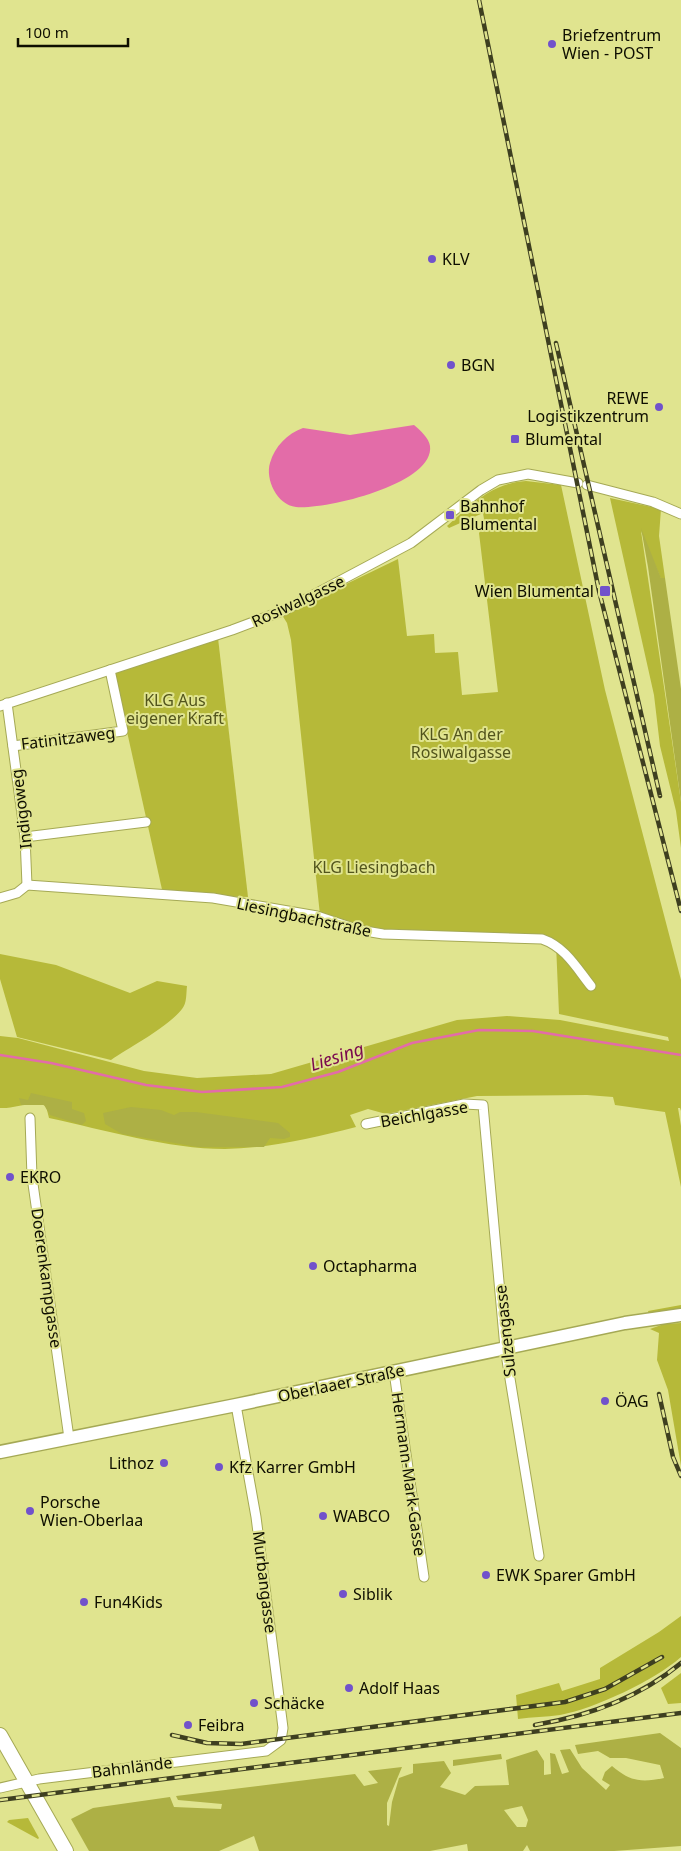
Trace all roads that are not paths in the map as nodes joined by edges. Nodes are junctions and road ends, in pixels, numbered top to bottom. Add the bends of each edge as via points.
1 (681, 514) edge
2 (110, 670) junction
3 (4, 704) edge
4 (13, 746) junction
5 (146, 822) dead end
6 (25, 837) junction
7 (26, 884) junction
8 (0, 898) edge
9 (591, 986) dead end
10 (483, 1105) joint
11 (30, 1118) dead end
12 (366, 1124) dead end
13 (681, 1314) edge
14 (506, 1348) junction
15 (394, 1372) junction
16 (236, 1405) junction
17 (69, 1438) junction
18 (0, 1452) edge
19 (540, 1556) dead end
20 (424, 1577) dead end
21 (0, 1735) edge
22 (266, 1751) joint
23 (33, 1781) junction
24 (0, 1788) edge
25 (66, 1851) edge

1 - 2 street, Rosiwalgasse via 653,502 582,484 528,474 498,480 420,537 310,599 232,630
2 - 3 street, Rosiwalgasse
2 - 4 street, Fatinitzaweg via 123,731
3 - 4 street, Indigoweg
4 - 6 street, Indigoweg
5 - 6 street
6 - 7 street, Indigoweg
7 - 8 street via 17,893
7 - 9 street, Liesingbachstraße via 212,898 318,916 359,930 383,934 542,939 556,944 565,952
10 - 12 street, Beichlgasse via 464,1104
10 - 14 street, Sulzengasse
11 - 17 street, Doerenkampgasse via 32,1177
13 - 14 main road, Oberlaaer Straße
14 - 15 main road, Oberlaaer Straße
14 - 19 street, Sulzengasse
15 - 16 main road, Oberlaaer Straße
15 - 20 street, Hermann-Mark-Gasse
16 - 17 main road, Oberlaaer Straße
16 - 22 street, Murbangasse via 256,1517 284,1728 279,1743
17 - 18 main road, Oberlaaer Straße
21 - 23 main road
22 - 23 street, Bahnlände
23 - 24 street, Bahnlände
23 - 25 main road via 34,1796

